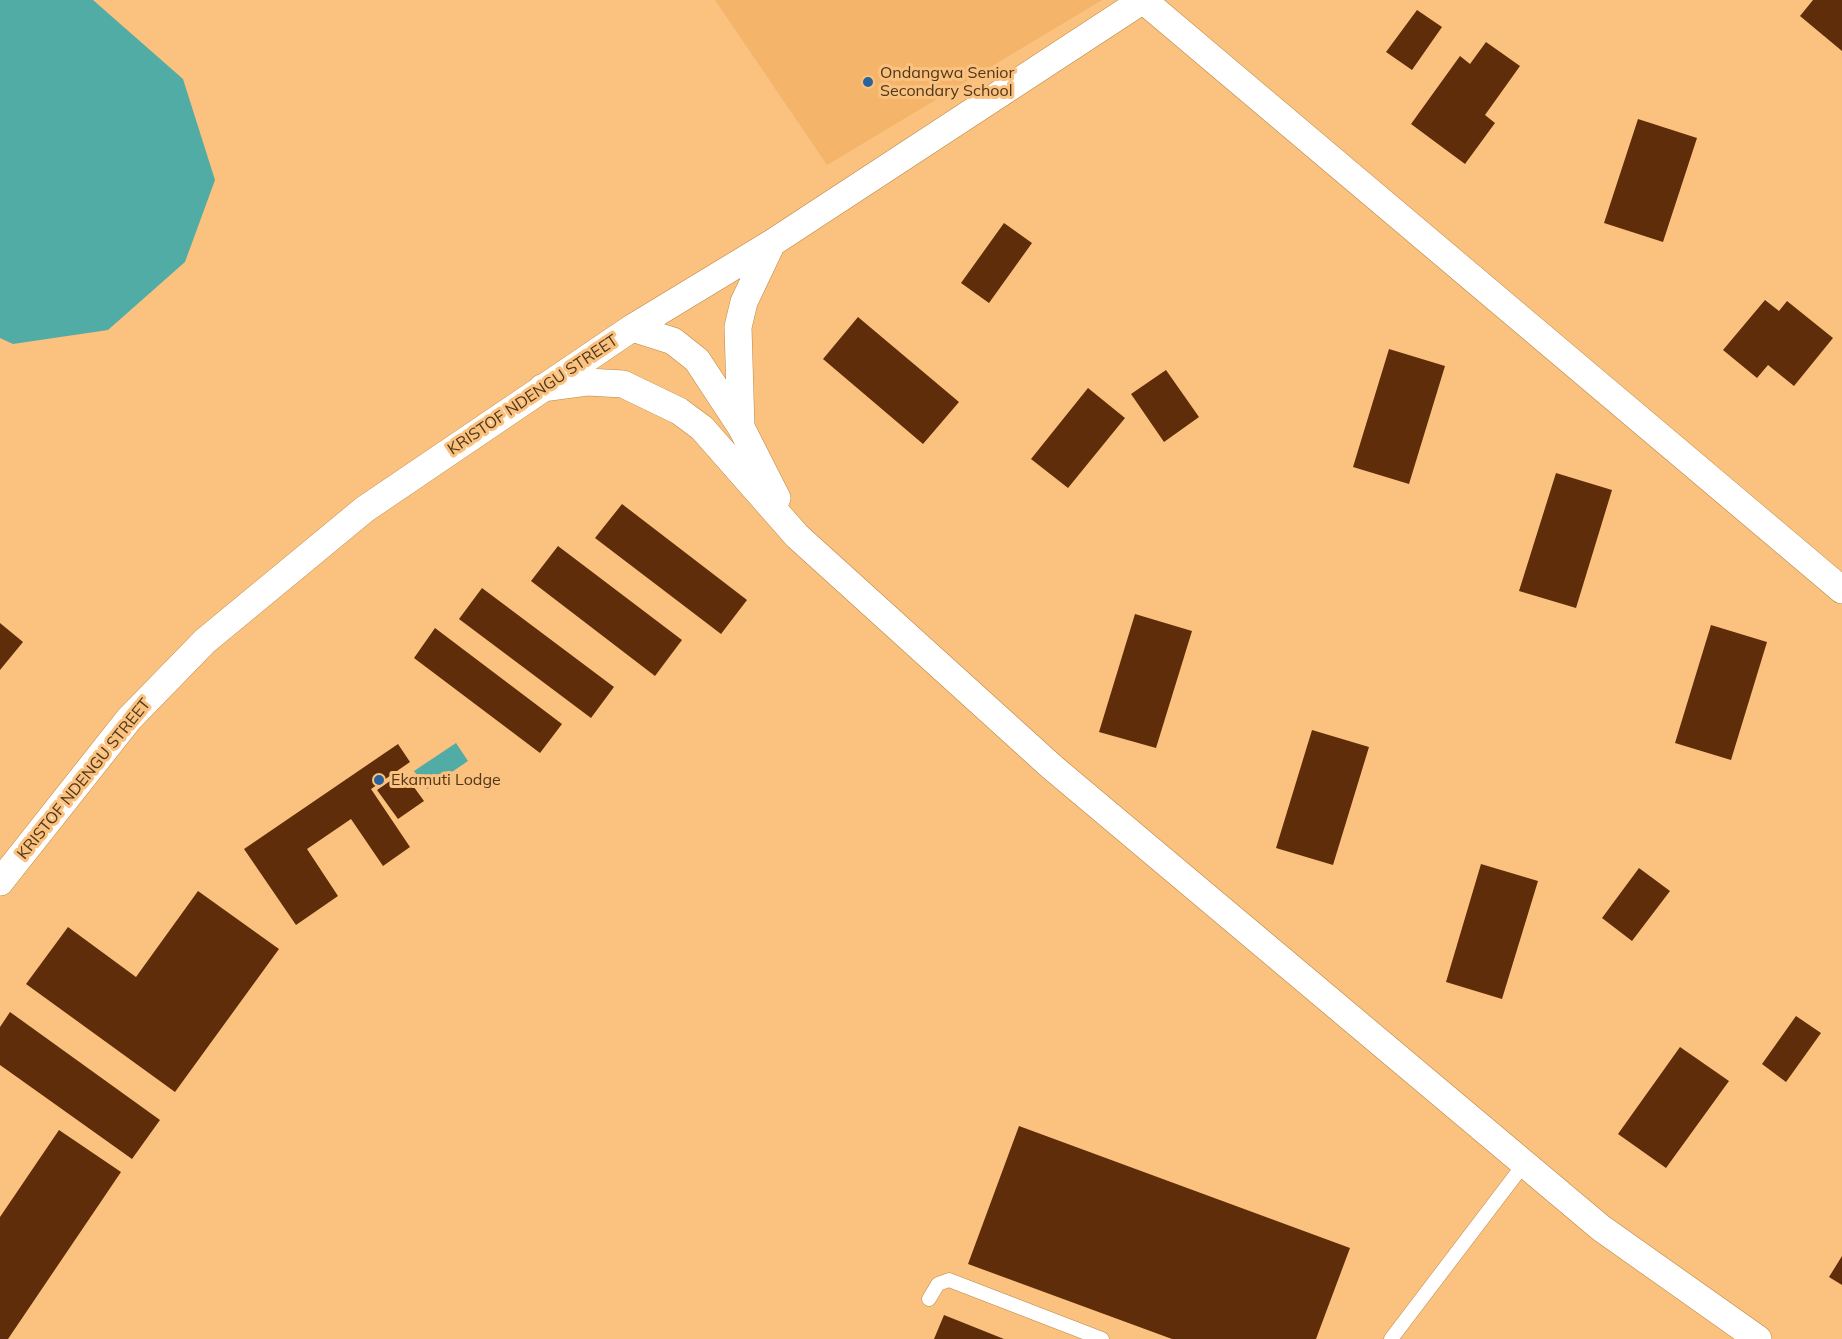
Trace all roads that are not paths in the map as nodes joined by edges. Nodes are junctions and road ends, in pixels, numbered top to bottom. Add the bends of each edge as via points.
1 (1143, 0) edge
2 (772, 243) junction
3 (632, 328) junction
4 (542, 388) junction
5 (741, 427) junction
6 (797, 536) junction
7 (1842, 590) edge
8 (0, 882) edge
9 (1524, 1164) junction
10 (929, 1299) dead end
11 (1102, 1339) edge
12 (1391, 1339) edge
13 (1758, 1339) edge

1 - 2 street, KRISTOF NDENGU STREET
1 - 7 street
2 - 3 street, KRISTOF NDENGU STREET
2 - 5 street via 744,302 738,327
3 - 4 street, KRISTOF NDENGU STREET
3 - 5 street via 673,341 696,360
4 - 6 street via 587,382 623,384 679,411 702,428
4 - 8 street, KRISTOF NDENGU STREET via 365,509 205,641 129,719
5 - 6 street
6 - 9 street via 1052,767
9 - 12 lane
9 - 13 street via 1601,1228
10 - 11 lane via 938,1284 949,1280

